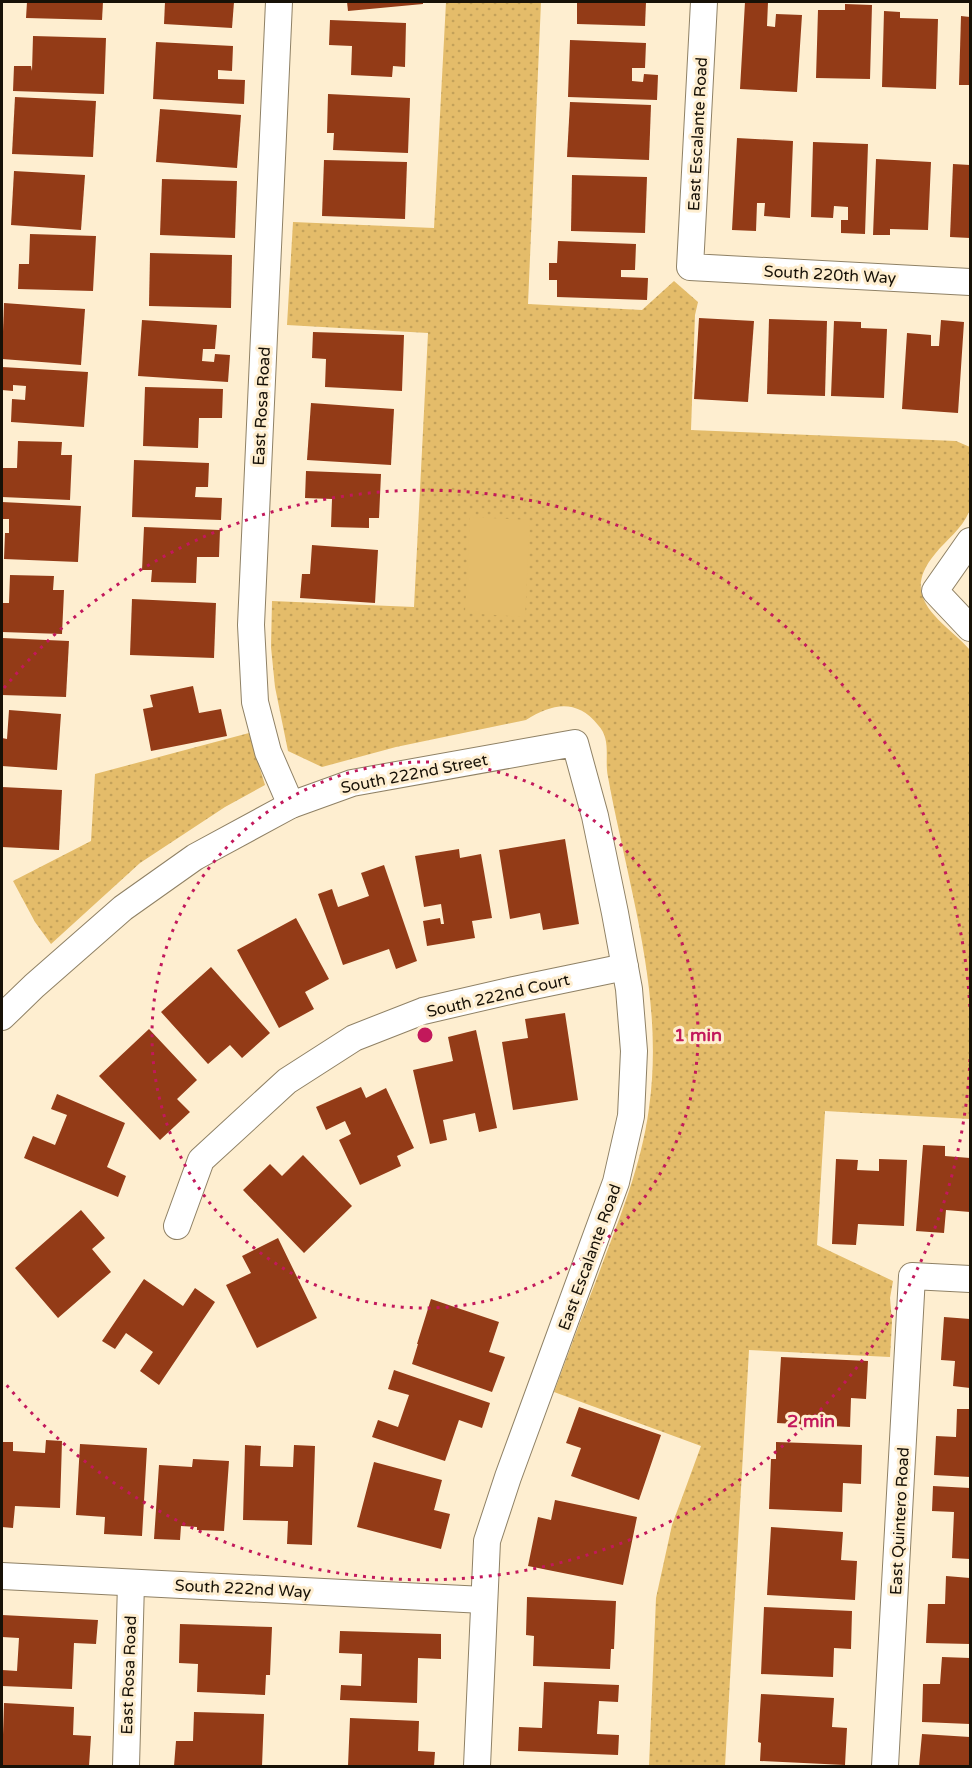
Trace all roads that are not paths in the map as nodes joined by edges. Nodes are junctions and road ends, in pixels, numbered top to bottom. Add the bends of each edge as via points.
1 (279, 2) edge
2 (704, 2) edge
3 (690, 267) joint
4 (970, 282) edge
5 (970, 541) edge
6 (970, 628) edge
7 (575, 743) joint
8 (291, 805) junction
9 (626, 967) junction
10 (2, 1017) edge
11 (177, 1226) dead end
12 (970, 1279) edge
13 (2, 1576) edge
14 (131, 1583) junction
15 (484, 1600) junction
16 (126, 1767) edge
17 (477, 1767) edge
18 (885, 1767) edge

1 - 8 street, East Rosa Road via 251,625 255,702 268,752
2 - 3 street, East Escalante Road
3 - 4 street, South 220th Way
5 - 6 street via 935,591
7 - 8 street, South 222nd Street via 352,783
7 - 9 street, East Escalante Road via 595,816
8 - 10 street, South 222nd Street via 195,857 123,908
9 - 11 street, South 222nd Court via 423,1011 354,1038 287,1082 201,1160
9 - 15 street, East Escalante Road via 634,1051 631,1116 616,1182 487,1541
12 - 18 street, East Quintero Road via 912,1276
13 - 14 street, South 222nd Way
14 - 15 street, South 222nd Way
14 - 16 street, East Rosa Road
15 - 17 street, East Escalante Road

